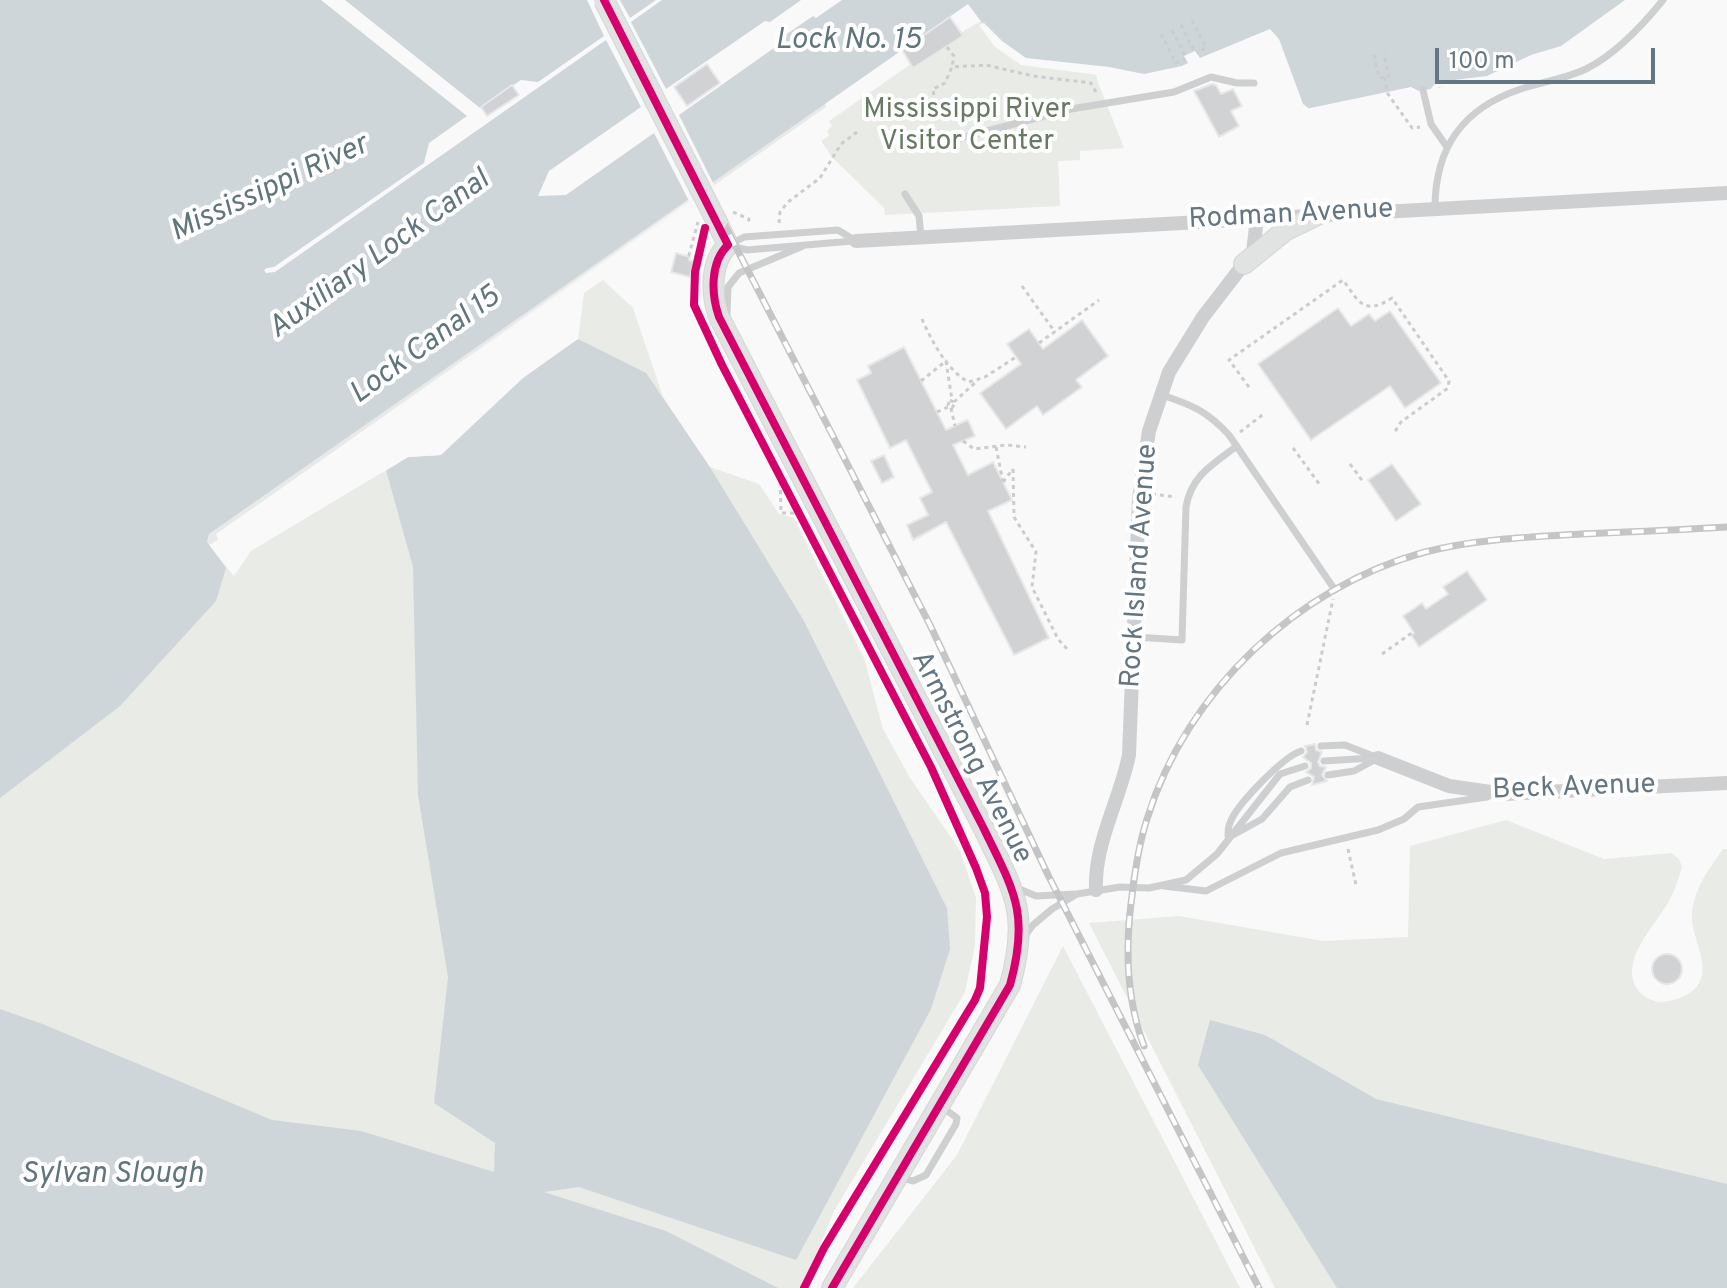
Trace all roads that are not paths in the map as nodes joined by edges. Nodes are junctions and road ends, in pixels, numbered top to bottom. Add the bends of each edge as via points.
1 (604, 0) edge
2 (1663, 0) edge
3 (1254, 83) dead end
4 (1423, 90) dead end
5 (945, 142) dead end
6 (1447, 147) junction
7 (1727, 193) edge
8 (905, 194) dead end
9 (1435, 208) junction
10 (1317, 215) junction
11 (1257, 218) junction
12 (921, 237) junction
13 (856, 241) junction
14 (728, 245) junction
15 (803, 246) junction
16 (1244, 264) junction
17 (727, 336) junction
18 (1160, 395) junction
19 (1237, 446) junction
20 (1335, 590) road end
21 (1135, 637) junction
22 (1321, 746) dead end
23 (1301, 751) dead end
24 (1378, 758) junction
25 (1324, 761) dead end
26 (1305, 766) dead end
27 (1328, 775) dead end
28 (1308, 780) dead end
29 (1727, 783) edge
30 (1505, 794) junction
31 (1227, 838) junction
32 (1011, 884) junction
33 (1164, 886) junction
34 (1096, 890) junction
35 (1077, 894) junction
36 (1020, 942) junction
37 (832, 1288) edge

1 - 14 street, bridge
2 - 6 lane via 1595,64 1501,96 1458,129
3 - 5 lane via 1211,77 1174,92 1016,122
4 - 6 lane via 1431,124
6 - 9 lane via 1438,167
7 - 9 street, Rodman Avenue
8 - 12 lane via 919,216
9 - 10 street, Rodman Avenue
10 - 11 street, Rodman Avenue
10 - 16 street via 1286,230
11 - 12 street, Rodman Avenue
11 - 16 street, Rock Island Avenue via 1256,245
12 - 13 street, Rodman Avenue
13 - 14 lane, Rodman Avenue via 838,230 744,237
13 - 15 lane, Rodman Avenue
14 - 15 lane, Rodman Avenue via 747,250
14 - 17 street, Armstrong Avenue via 714,267 716,310
15 - 17 lane, Rodman Avenue via 733,280 726,294
16 - 18 street, Rock Island Avenue via 1203,317
17 - 32 street, Armstrong Avenue
18 - 19 lane via 1199,408
18 - 21 street, Rock Island Avenue via 1140,492
19 - 20 lane
19 - 21 lane via 1200,474 1189,490 1182,640
21 - 34 street, Rock Island Avenue via 1129,755 1101,846
22 - 24 lane via 1345,745
23 - 31 lane via 1278,765 1249,798 1230,821
24 - 25 lane
24 - 27 lane via 1354,771
24 - 30 street, Beck Avenue via 1449,786
26 - 31 lane via 1280,774
28 - 31 lane via 1290,787 1262,819
29 - 30 street, Beck Avenue
30 - 33 lane via 1418,807 1378,830 1281,853 1206,891
31 - 33 lane via 1217,854 1186,880
32 - 35 lane via 1036,896
32 - 36 street, Armstrong Avenue
33 - 34 lane
34 - 35 lane
35 - 36 lane via 1043,917
36 - 37 street, Armstrong Avenue via 1010,985

